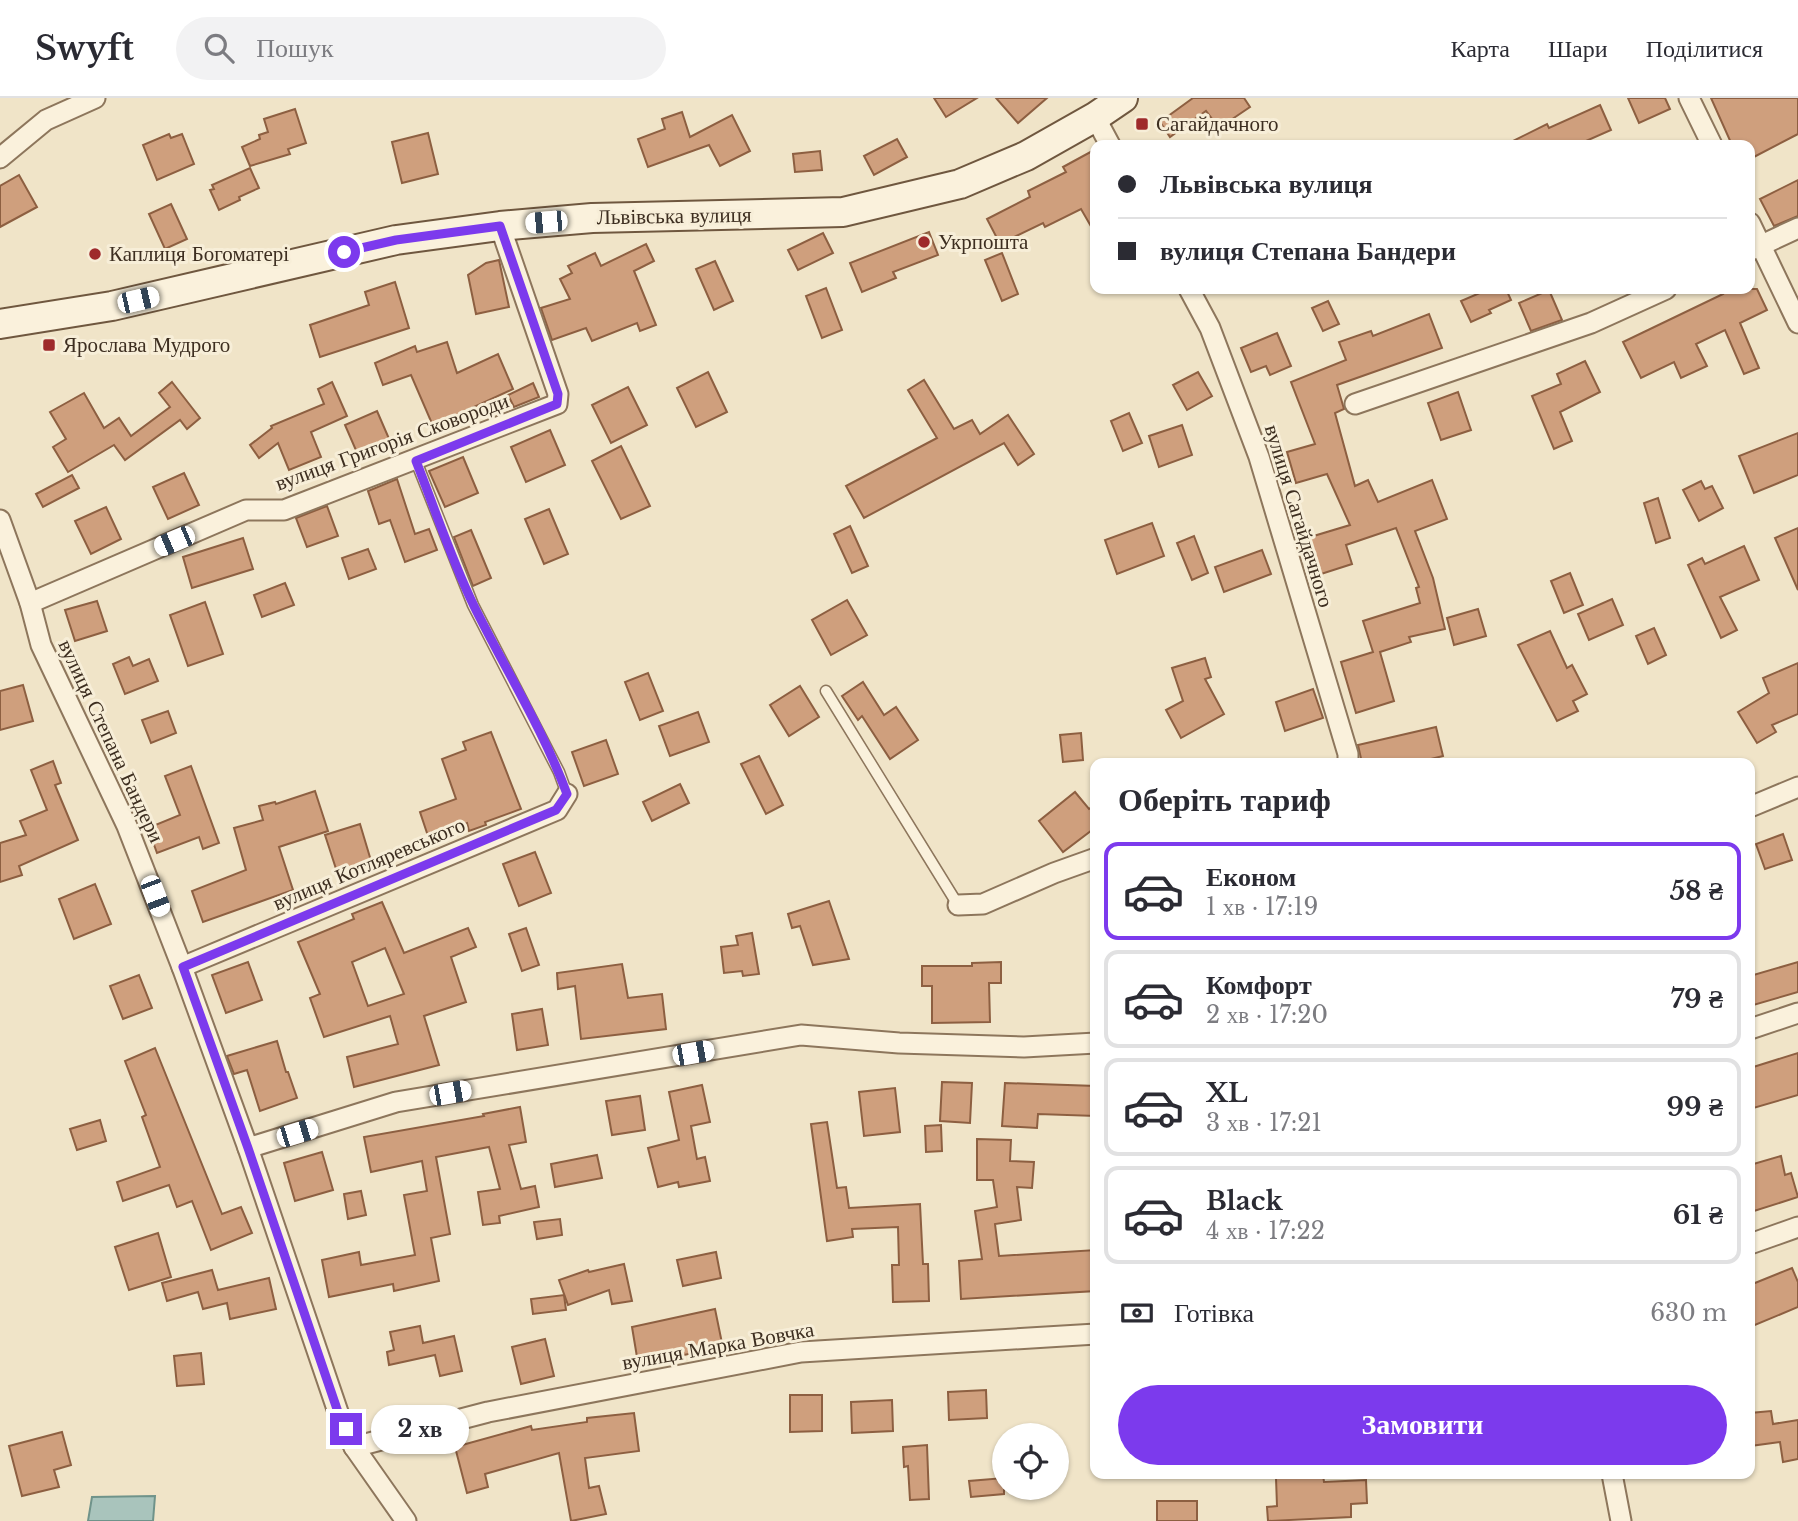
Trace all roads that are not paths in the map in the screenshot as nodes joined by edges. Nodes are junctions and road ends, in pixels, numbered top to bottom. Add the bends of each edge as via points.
1 (95, 98) edge
2 (1123, 98) edge
3 (1689, 98) edge
4 (1095, 117) junction
5 (1107, 140) edge
6 (1710, 140) edge
7 (0, 158) edge
8 (500, 226) junction
9 (1798, 228) edge
10 (1755, 248) edge
11 (1192, 294) edge
12 (1655, 294) edge
13 (1798, 323) edge
14 (0, 324) edge
15 (1354, 404) dead end
16 (416, 461) junction
17 (0, 520) edge
18 (30, 603) junction
19 (826, 691) dead end
20 (1348, 758) edge
21 (1798, 787) edge
22 (567, 794) joint
23 (1755, 805) edge
24 (1090, 860) edge
25 (958, 905) joint
26 (183, 967) junction
27 (1798, 1013) edge
28 (1755, 1027) edge
29 (1090, 1044) edge
30 (248, 1148) junction
31 (1798, 1227) edge
32 (1755, 1242) edge
33 (1090, 1334) edge
34 (354, 1447) junction
35 (1613, 1479) edge
36 (406, 1521) edge
37 (1621, 1521) edge

1 - 7 street via 46,120
2 - 4 main road, Львівська вулиця
3 - 6 street
4 - 5 street
4 - 8 main road, Львівська вулиця via 1026,156 960,184 843,212 592,218
8 - 14 main road, Львівська вулиця via 396,240 112,306
8 - 16 street, вулиця Григорія Сковороди via 558,394 557,404
9 - 10 street
10 - 13 street
11 - 20 street, вулиця Сагайдачного via 1210,328 1259,457
12 - 15 street via 1591,323
16 - 18 street, вулиця Григорія Сковороди via 284,510 246,510
16 - 22 lane via 473,605
17 - 18 street, вулиця Степана Бандери
18 - 26 street, вулиця Степана Бандери via 41,645 127,826
19 - 25 lane
21 - 23 street
22 - 26 street, вулиця Котляревського via 556,810
24 - 25 street via 983,904
26 - 30 street, вулиця Степана Бандери
27 - 28 street
29 - 30 street via 1010,1047 801,1035 396,1102
30 - 34 street, вулиця Степана Бандери
31 - 32 street
33 - 34 street, вулиця Марка Вовчка via 801,1352 488,1412
34 - 36 street, вулиця Степана Бандери
35 - 37 street

